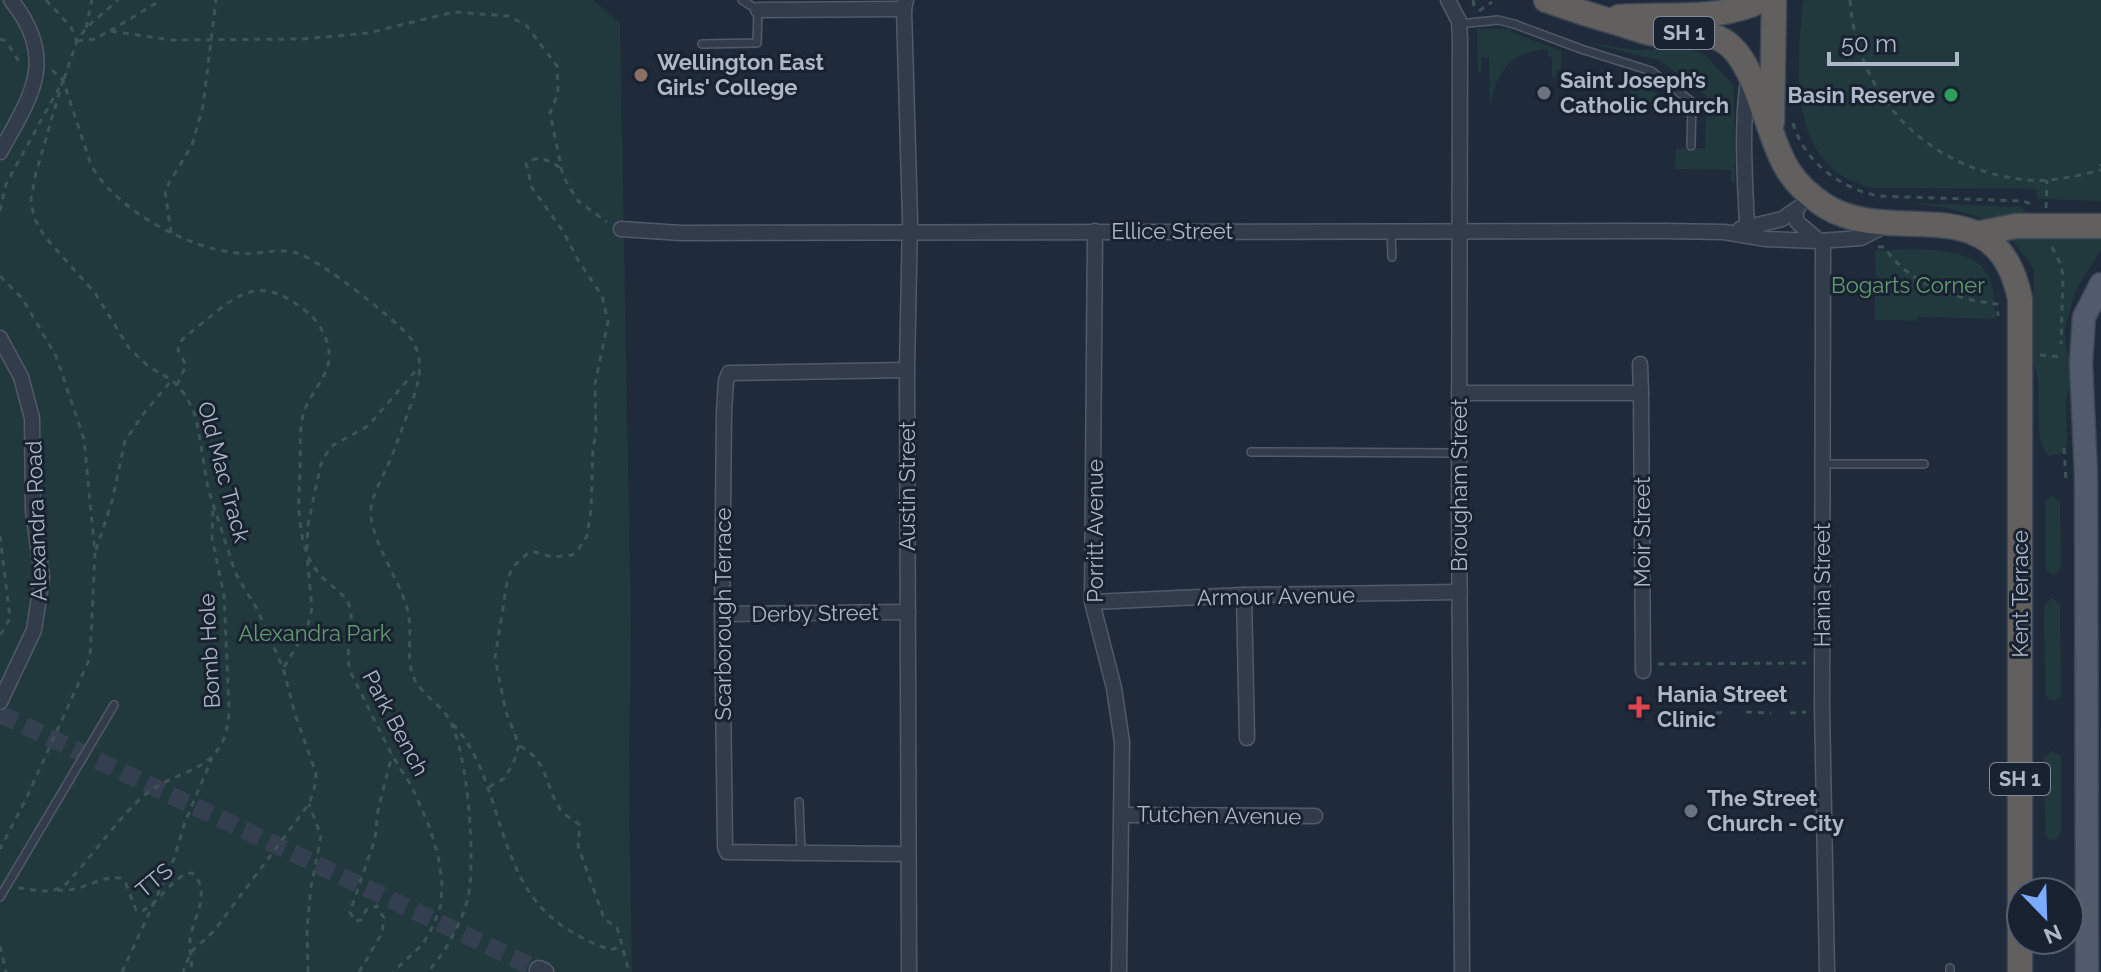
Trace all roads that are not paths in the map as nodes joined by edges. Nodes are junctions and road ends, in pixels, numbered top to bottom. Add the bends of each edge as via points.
1 (11, 0) edge
2 (742, 0) edge
3 (1448, 0) edge
4 (1546, 0) edge
5 (1762, 0) edge
6 (1774, 0) edge
7 (905, 4) edge
8 (758, 10) junction
9 (1601, 18) junction
10 (1459, 24) junction
11 (702, 44) dead end
12 (1749, 74) junction
13 (1772, 137) junction
14 (1691, 146) dead end
15 (0, 152) edge
16 (1802, 202) junction
17 (2101, 226) edge
18 (1747, 227) junction
19 (621, 229) road end
20 (1095, 231) junction
21 (1459, 231) junction
22 (909, 232) junction
23 (1391, 232) junction
24 (1724, 232) junction
25 (1976, 234) junction
26 (1881, 235) junction
27 (1819, 241) junction
28 (1392, 257) dead end
29 (2101, 284) edge
30 (0, 338) edge
31 (1640, 364) dead end
32 (907, 370) junction
33 (1459, 393) junction
34 (1641, 393) junction
35 (1251, 452) dead end
36 (1459, 453) junction
37 (1822, 464) junction
38 (1924, 464) dead end
39 (2094, 561) edge
40 (1460, 592) junction
41 (1244, 595) junction
42 (1092, 602) junction
43 (908, 612) junction
44 (722, 614) junction
45 (1643, 667) road end
46 (0, 702) edge
47 (114, 705) dead end
48 (1247, 738) dead end
49 (2093, 750) edge
50 (799, 802) dead end
51 (1123, 815) junction
52 (1315, 816) dead end
53 (801, 854) junction
54 (907, 854) junction
55 (0, 897) edge
56 (909, 972) edge
57 (1119, 972) edge
58 (1462, 972) edge
59 (1827, 972) edge
60 (2020, 972) edge
61 (2087, 972) edge

1 - 15 street via 35,41 38,72
2 - 8 lane
3 - 10 street, Brougham Street
4 - 9 highway, SH 1
5 - 9 highway, SH 1 via 1723,14
6 - 13 highway
7 - 8 street
7 - 22 street, Austin Street
8 - 11 lane via 757,43
9 - 12 highway, SH 1 via 1654,34 1721,39 1738,52
10 - 14 lane via 1498,20 1651,71 1692,102
10 - 21 street, Brougham Street
12 - 13 highway, SH 1
12 - 18 street via 1743,115
13 - 16 highway, SH 1
16 - 18 street, Ellice Street via 1782,219
16 - 26 highway, SH 1 via 1833,210
16 - 27 street via 1797,222
17 - 25 highway via 2016,226
18 - 24 street, Ellice Street
19 - 22 street, Ellice Street
20 - 22 street, Ellice Street
20 - 23 street, Ellice Street
20 - 42 street, Porritt Avenue
21 - 23 street, Ellice Street
21 - 24 street, Ellice Street
21 - 33 street, Brougham Street
22 - 32 street, Austin Street
23 - 28 lane
24 - 27 street, Ellice Street
25 - 26 highway, SH 1 via 1959,227
25 - 60 highway, Kent Terrace / SH 1 via 2004,256 2020,299
26 - 27 street, Ellice Street
27 - 37 street, Hania Street
29 - 39 main road via 2084,317 2082,336
30 - 46 street, Alexandra Road via 21,377 32,418 33,510 42,577 34,630
31 - 34 street, Moir Street
32 - 43 street, Austin Street
32 - 44 street, Scarborough Terrace via 729,373
33 - 34 street
33 - 36 street, Brougham Street
34 - 45 street, Moir Street
35 - 36 lane
36 - 40 street, Brougham Street
37 - 38 lane
37 - 59 street, Hania Street
39 - 49 main road
40 - 41 street, Armour Avenue
40 - 58 street, Brougham Street
41 - 42 street, Armour Avenue
41 - 48 street
42 - 51 street, Porritt Avenue via 1120,716
43 - 44 street, Derby Street
43 - 54 street, Austin Street
44 - 53 street, Scarborough Terrace via 725,847 731,853
47 - 55 lane
49 - 61 main road
50 - 53 lane
51 - 52 street, Tutchen Avenue
51 - 57 street, Porritt Avenue
53 - 54 street, Scarborough Terrace
54 - 56 street, Austin Street

